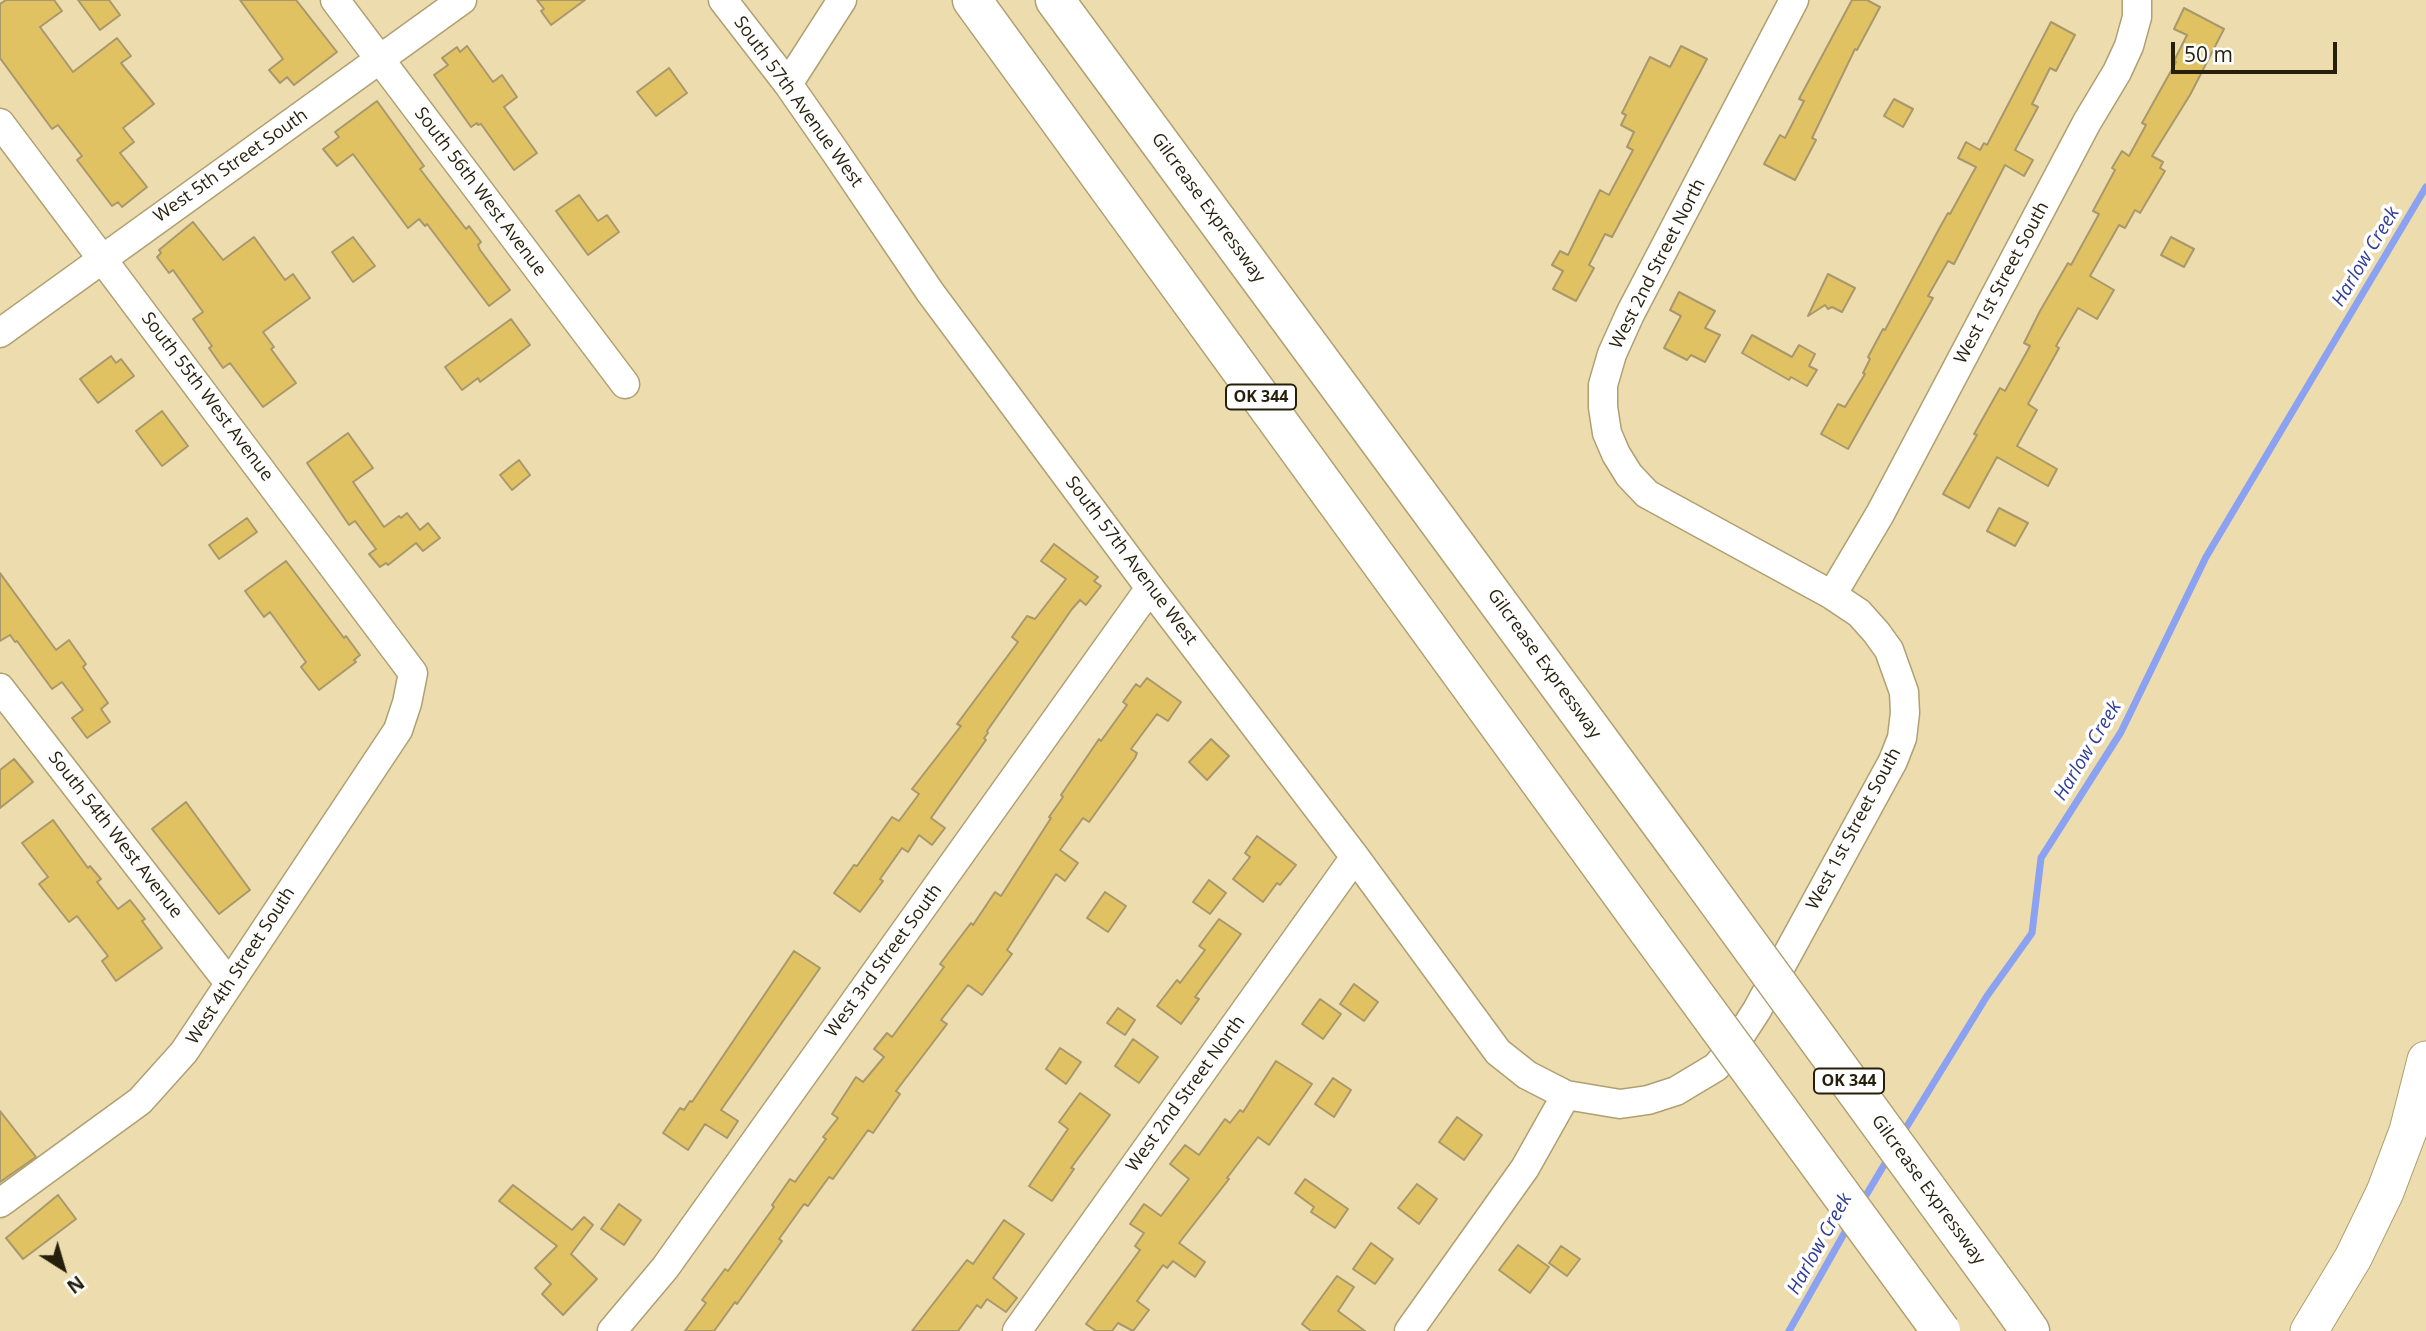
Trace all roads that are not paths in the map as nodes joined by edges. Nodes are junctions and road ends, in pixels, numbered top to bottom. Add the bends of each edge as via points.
1 (335, 0) edge
2 (462, 0) edge
3 (723, 0) edge
4 (842, 0) edge
5 (972, 0) edge
6 (1055, 0) edge
7 (1794, 0) edge
8 (2137, 8) edge
9 (380, 60) junction
10 (788, 84) junction
11 (0, 123) edge
12 (103, 258) junction
13 (0, 333) edge
14 (625, 384) dead end
15 (1150, 588) junction
16 (1832, 595) junction
17 (413, 673) joint
18 (0, 688) edge
19 (1355, 856) junction
20 (229, 983) junction
21 (2426, 1060) edge
22 (1566, 1095) junction
23 (0, 1203) edge
24 (2020, 1318) edge
25 (612, 1331) edge
26 (1017, 1331) edge
27 (1409, 1331) edge
28 (1941, 1331) edge
29 (2309, 1331) edge

1 - 9 street, South 56th West Avenue
2 - 9 street, West 5th Street South
3 - 10 street, South 57th Avenue West
4 - 10 street
5 - 28 highway, OK 344, bridge
6 - 24 highway, Gilcrease Expressway / OK 344, bridge
7 - 16 street, West 2nd Street North via 1630,314 1612,354 1603,385 1603,407 1616,454 1647,494
8 - 16 street, West 1st Street South via 2129,46 2117,72
9 - 12 street, West 5th Street South
9 - 14 street, South 56th West Avenue
10 - 15 street, South 57th Avenue West via 930,292
11 - 12 street, South 55th West Avenue
12 - 13 street, West 5th Street South
12 - 17 street, South 55th West Avenue
15 - 19 street, South 57th Avenue West
15 - 25 street, West 3rd Street South via 665,1268
16 - 22 street, West 1st Street South via 1859,613 1876,632 1899,672 1905,713 1893,761 1757,1010 1716,1067 1676,1091 1648,1100 1620,1104
17 - 20 street, West 4th Street South via 398,730
18 - 20 street, South 54th West Avenue
19 - 22 street, South 57th Avenue West via 1498,1052 1527,1075
19 - 26 street, West 2nd Street North
20 - 23 street, West 4th Street South via 184,1052 140,1101
21 - 29 main road via 2408,1131 2385,1192 2353,1258
22 - 27 street via 1525,1168

